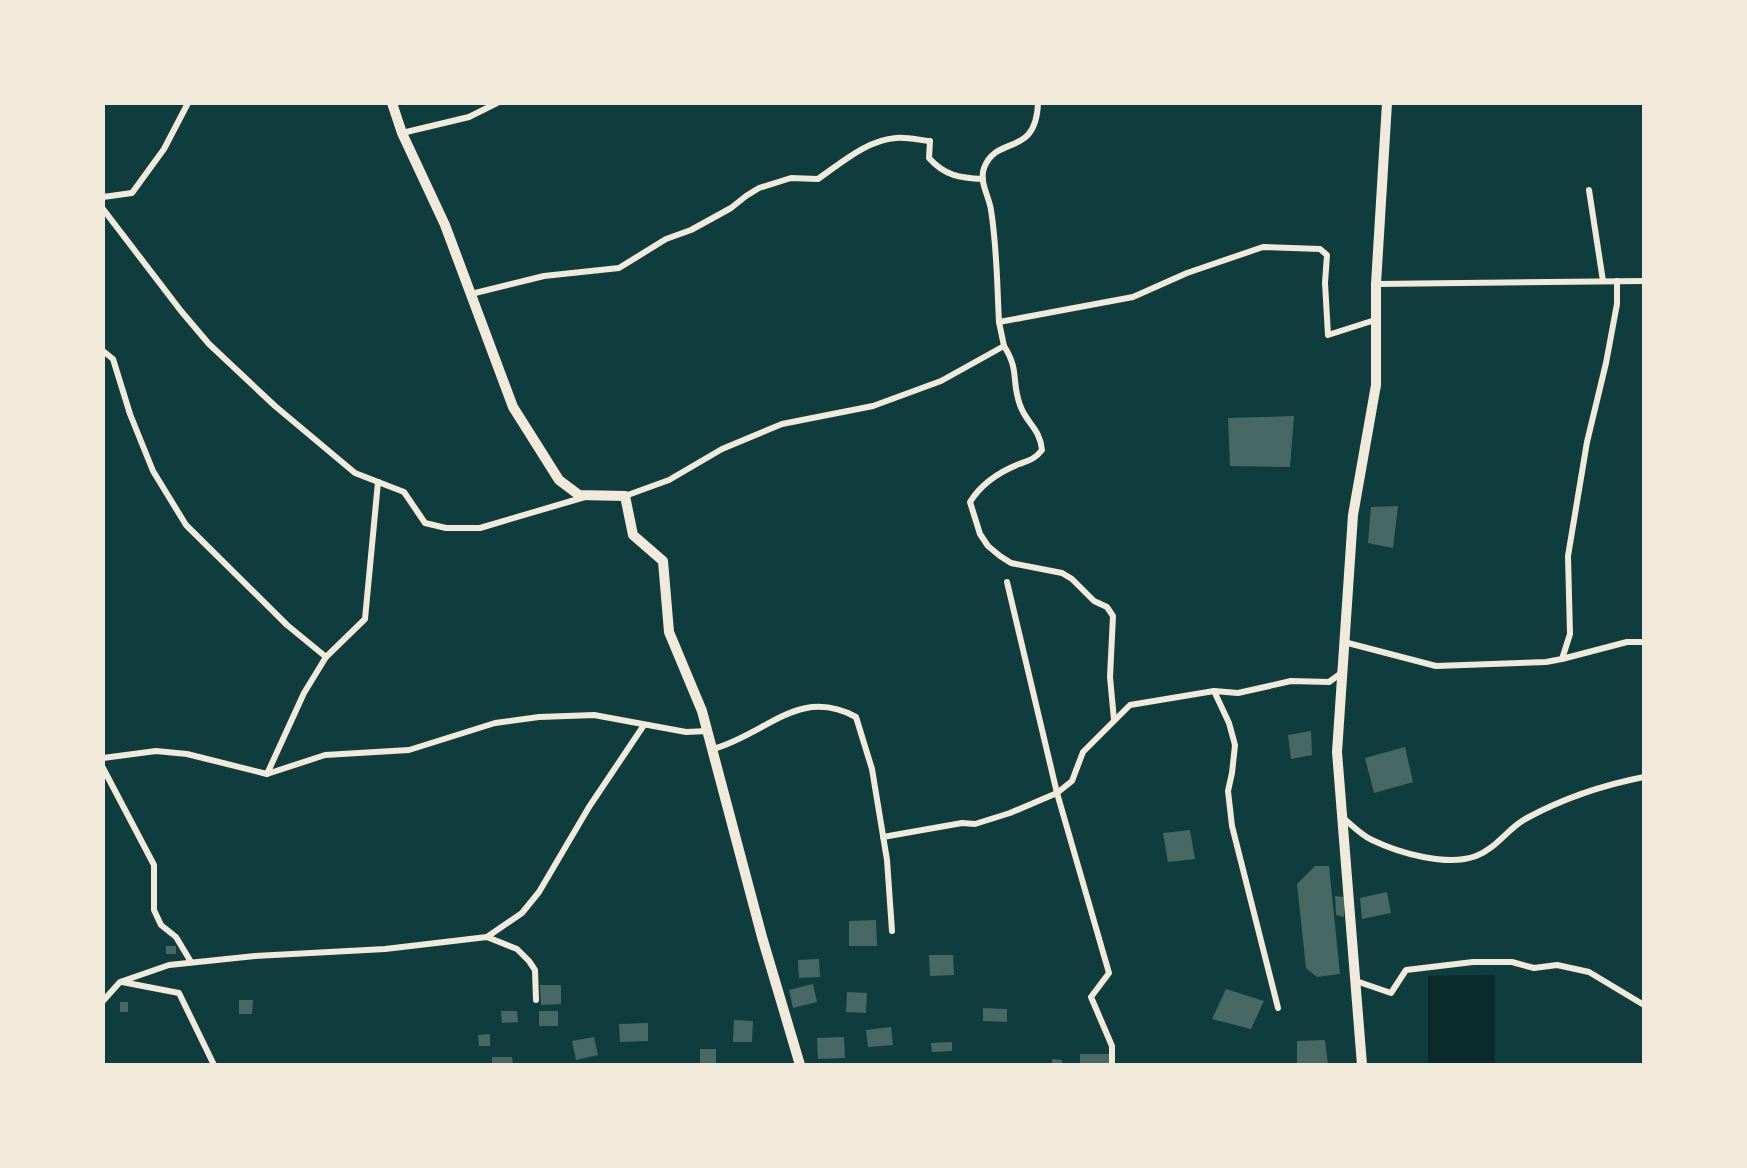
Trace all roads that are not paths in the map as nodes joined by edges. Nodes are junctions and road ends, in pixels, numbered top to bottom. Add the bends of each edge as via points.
1 (188, 103) edge
2 (392, 103) edge
3 (497, 103) edge
4 (1038, 103) edge
5 (1387, 103) edge
6 (402, 133) junction
7 (984, 179) junction
8 (1590, 190) dead end
9 (103, 197) edge
10 (103, 209) edge
11 (1603, 281) junction
12 (1617, 281) junction
13 (1644, 281) edge
14 (1376, 284) junction
15 (471, 294) junction
16 (1376, 320) junction
17 (999, 322) junction
18 (1004, 345) junction
19 (103, 351) edge
20 (378, 482) junction
21 (584, 495) junction
22 (625, 496) junction
23 (1007, 582) dead end
24 (1644, 642) edge
25 (1344, 645) junction
26 (326, 657) junction
27 (1562, 659) junction
28 (1214, 691) junction
29 (1114, 720) junction
30 (644, 725) junction
31 (708, 731) junction
32 (713, 749) junction
33 (103, 758) edge
34 (103, 768) edge
35 (267, 774) junction
36 (1644, 777) edge
37 (1057, 793) junction
38 (1342, 817) junction
39 (883, 838) junction
40 (892, 931) dead end
41 (487, 937) junction
42 (191, 962) junction
43 (1356, 981) junction
44 (120, 982) junction
45 (1644, 995) edge
46 (536, 1000) dead end
47 (103, 1001) edge
48 (1641, 1004) edge
49 (1278, 1007) dead end
50 (214, 1065) edge
51 (800, 1065) edge
52 (1112, 1065) edge
53 (1362, 1065) edge

1 - 9 street via 164,149 132,193
2 - 6 main road
3 - 6 street via 468,117
4 - 7 street via 1038,120 1031,134 995,155 985,168
5 - 14 main road
6 - 15 main road
7 - 15 street via 940,170 929,158 930,141 896,138 874,144 818,179 791,178 759,188 620,268 544,276
7 - 17 street via 997,253
8 - 11 street
10 - 20 street via 209,344 320,445 355,473
11 - 12 street
11 - 14 street
12 - 13 street
12 - 27 street via 1617,304 1568,556 1570,634
14 - 16 main road
15 - 21 main road via 513,407 559,480
16 - 17 street via 1328,335 1328,255 1320,249 1263,247 1186,272 1133,297
16 - 25 main road via 1377,385 1353,515
17 - 18 street
18 - 22 street via 941,382 873,406 782,424 722,449 669,480
18 - 29 street via 1013,360 1020,409 1041,437 1042,450 1035,460 997,475 978,489 970,502 980,534 1000,556 1011,563 1062,573 1107,607 1113,617 1110,677
19 - 26 street via 113,359 153,471 186,525 286,625
20 - 21 street via 404,492 425,523 446,528 480,528
20 - 26 street via 365,619
21 - 22 main road
22 - 31 main road via 633,535 663,561 669,632
23 - 37 street
24 - 27 street
25 - 27 street via 1436,666
25 - 28 street via 1340,674 1329,682 1291,681 1238,693
25 - 38 main road via 1337,752
26 - 35 street
28 - 29 street via 1130,705
28 - 49 street via 1234,745 1228,791 1232,826
29 - 37 street via 1083,752 1072,781
30 - 31 street
30 - 35 street via 594,715 495,723 410,750 326,755
30 - 41 street via 540,892 522,913
31 - 32 main road
32 - 39 street via 795,710 811,705 839,708 856,717 872,769
32 - 51 main road
33 - 35 street via 156,751 187,754
34 - 42 street via 154,864 154,910
36 - 38 street via 1567,799 1524,819 1476,856 1453,861 1370,840
37 - 39 street via 975,824
37 - 52 street via 1109,973 1091,997 1112,1046
38 - 43 main road
39 - 40 street
41 - 42 street
41 - 46 street via 517,948 529,961 535,970
42 - 44 street
43 - 48 street via 1391,993 1406,970 1473,962 1512,962 1534,968 1557,965 1589,972
43 - 53 main road
44 - 47 street
44 - 50 street via 179,993
45 - 48 street

